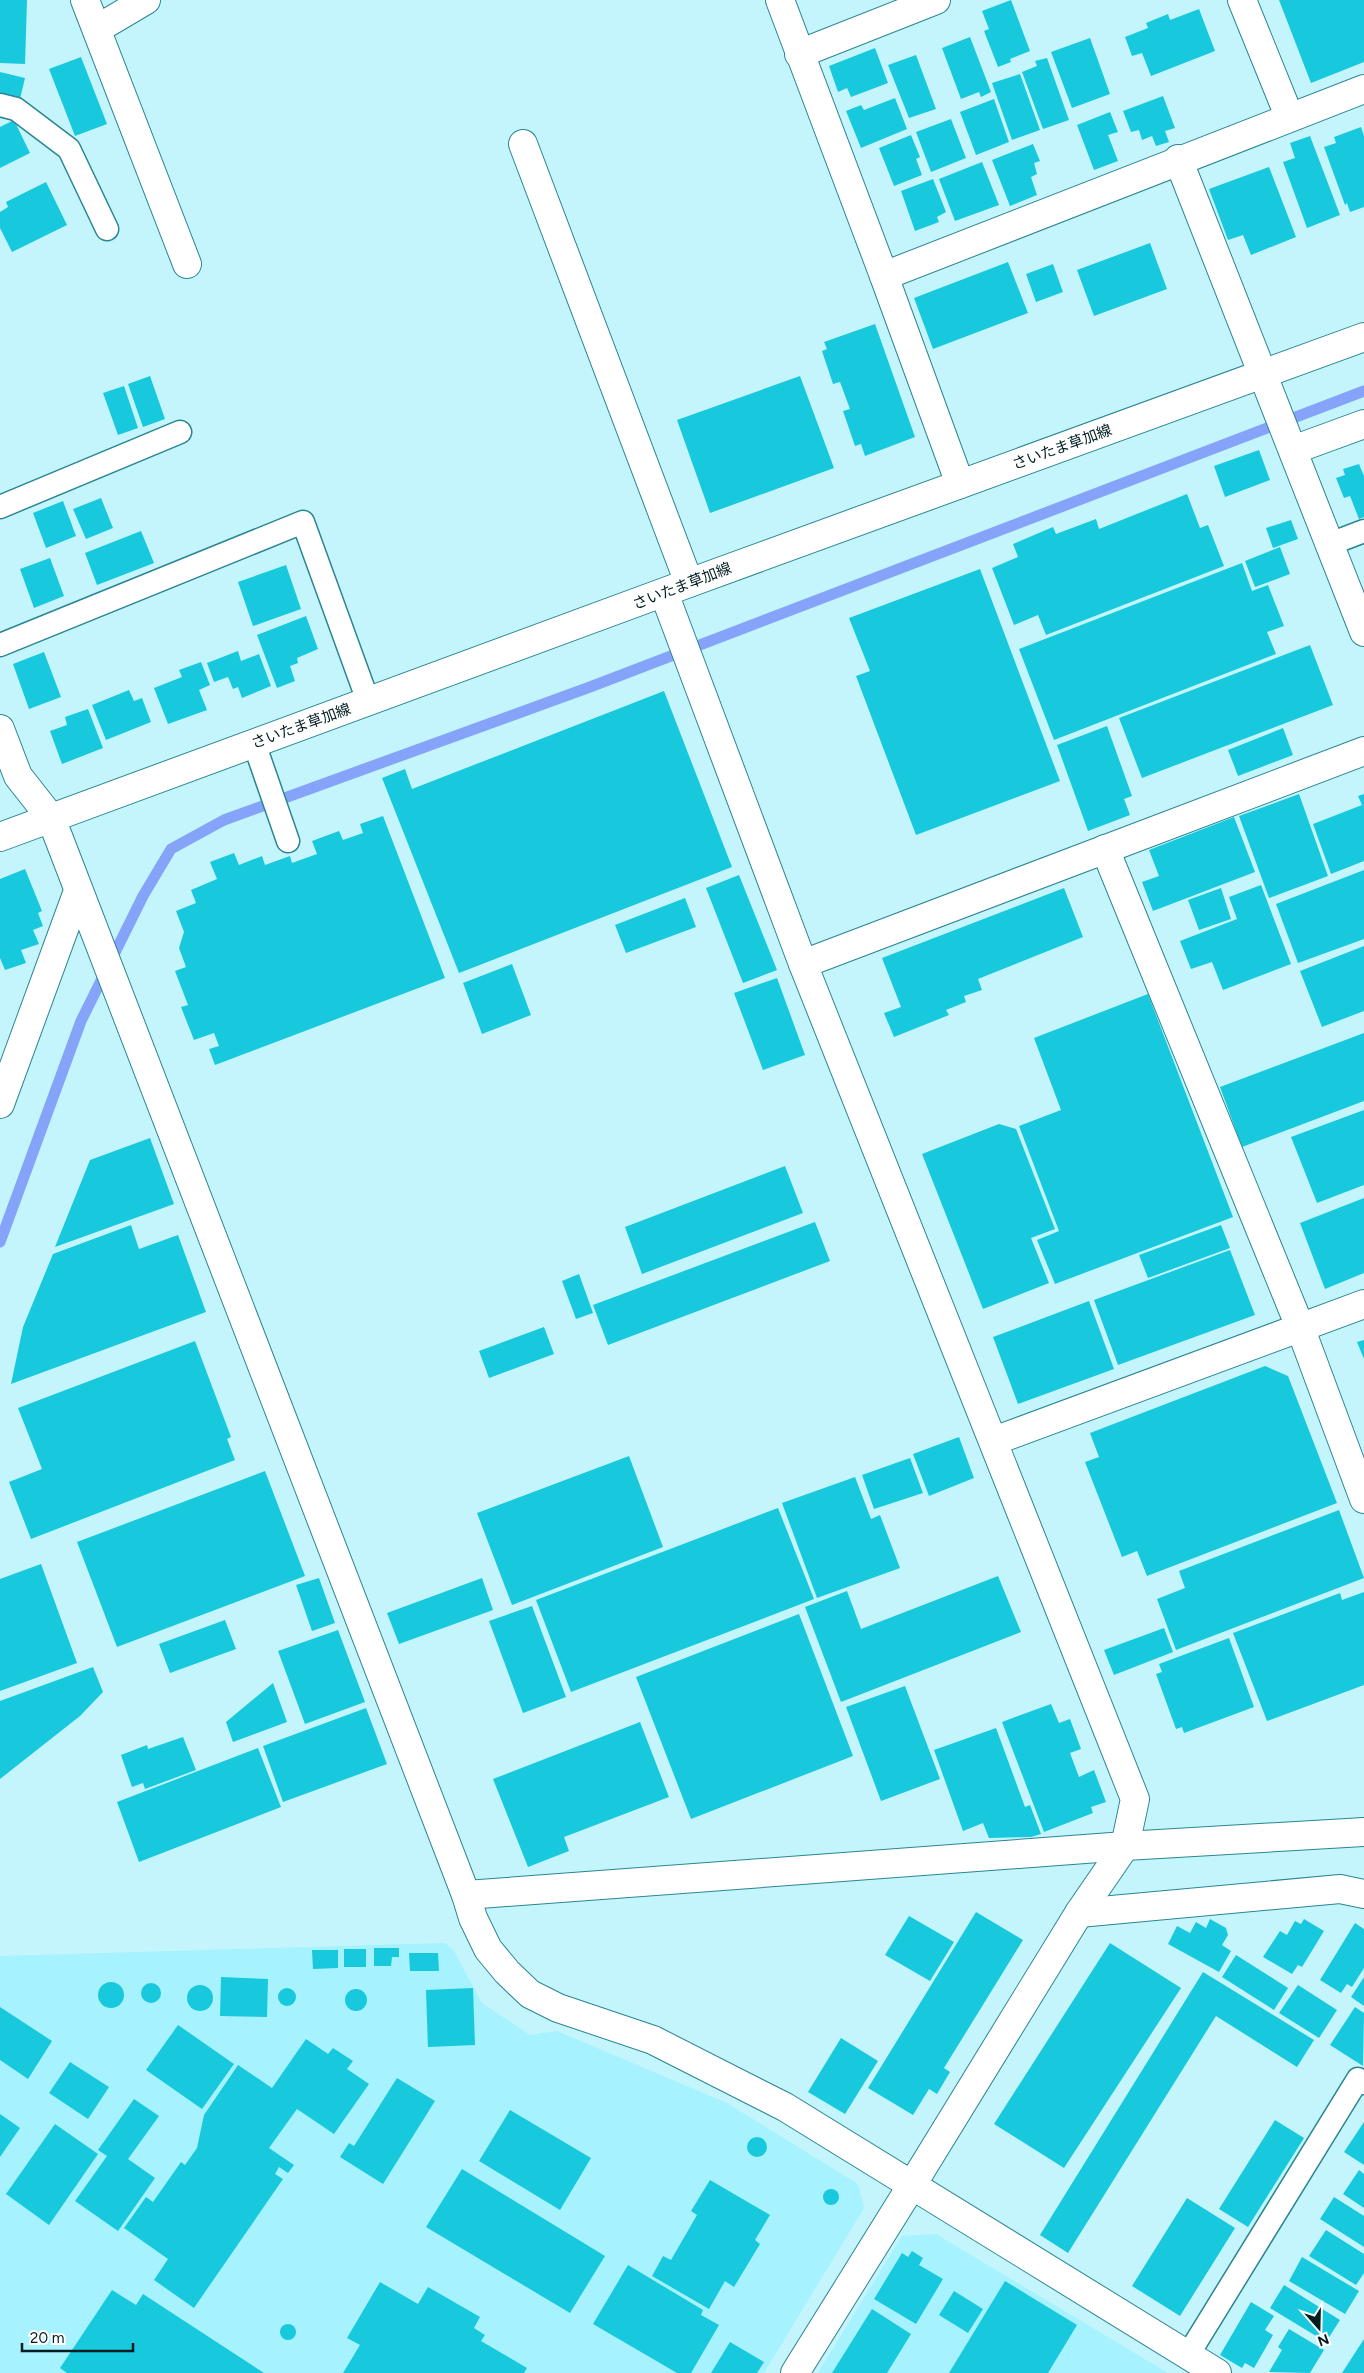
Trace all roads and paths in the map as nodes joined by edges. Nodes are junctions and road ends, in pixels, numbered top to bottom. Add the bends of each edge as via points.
1 (85, 0) edge
2 (146, 0) edge
3 (780, 0) edge
4 (936, 0) edge
5 (1242, 0) edge
6 (97, 29) junction
7 (800, 54) junction
8 (1364, 89) edge
9 (0, 105) edge
10 (1289, 116) junction
11 (524, 144) dead end
12 (1178, 160) junction
13 (107, 229) dead end
14 (187, 264) dead end
15 (884, 276) junction
16 (1364, 337) edge
17 (1262, 375) junction
18 (1364, 424) edge
19 (180, 432) dead end
20 (1292, 450) junction
21 (960, 484) junction
22 (0, 507) edge
23 (1364, 531) edge
24 (1330, 544) junction
25 (689, 583) junction
26 (664, 593) junction
27 (1364, 632) edge
28 (0, 645) edge
29 (368, 701) junction
30 (0, 730) edge
31 (254, 743) junction
32 (1364, 751) edge
33 (52, 818) junction
34 (0, 837) edge
35 (288, 841) dead end
36 (1105, 849) junction
37 (78, 891) junction
38 (803, 964) junction
39 (0, 1104) edge
40 (1364, 1304) edge
41 (1300, 1328) junction
42 (994, 1442) junction
43 (1364, 1499) edge
44 (1364, 1832) edge
45 (1125, 1846) junction
46 (1364, 1894) edge
47 (466, 1895) junction
48 (1079, 1913) junction
49 (1364, 2083) edge
50 (912, 2185) junction
51 (1188, 2355) junction
52 (795, 2373) edge
53 (1217, 2373) edge

1 - 6 street
2 - 6 street
3 - 7 street
4 - 7 street
5 - 10 street
6 - 14 street
7 - 15 street
8 - 10 street
9 - 13 lane via 16,110 69,149
10 - 12 street
11 - 25 street
12 - 15 street
12 - 17 street
15 - 21 street
16 - 17 street, さいたま草加線
17 - 20 street
17 - 21 street, さいたま草加線
18 - 20 street
19 - 22 lane
20 - 24 street
21 - 25 street, さいたま草加線
23 - 24 lane
24 - 27 street
25 - 26 street, さいたま草加線
26 - 29 street, さいたま草加線
26 - 38 street
28 - 29 lane via 303,522
29 - 31 street, さいたま草加線
30 - 33 street via 18,776
31 - 33 street, さいたま草加線
31 - 35 lane
32 - 36 street
33 - 34 street, さいたま草加線
33 - 37 street
36 - 38 street
36 - 41 street
37 - 39 street
37 - 47 street
38 - 42 street
40 - 41 street
41 - 42 street
41 - 43 street
42 - 45 street via 1135,1798
44 - 45 street
45 - 47 street
45 - 48 street
46 - 48 street via 1340,1889
47 - 50 street via 488,1949 530,1994 558,2008 662,2044 785,2106
48 - 50 street
49 - 51 lane via 1358,2079
50 - 51 street
50 - 52 street
51 - 53 street

